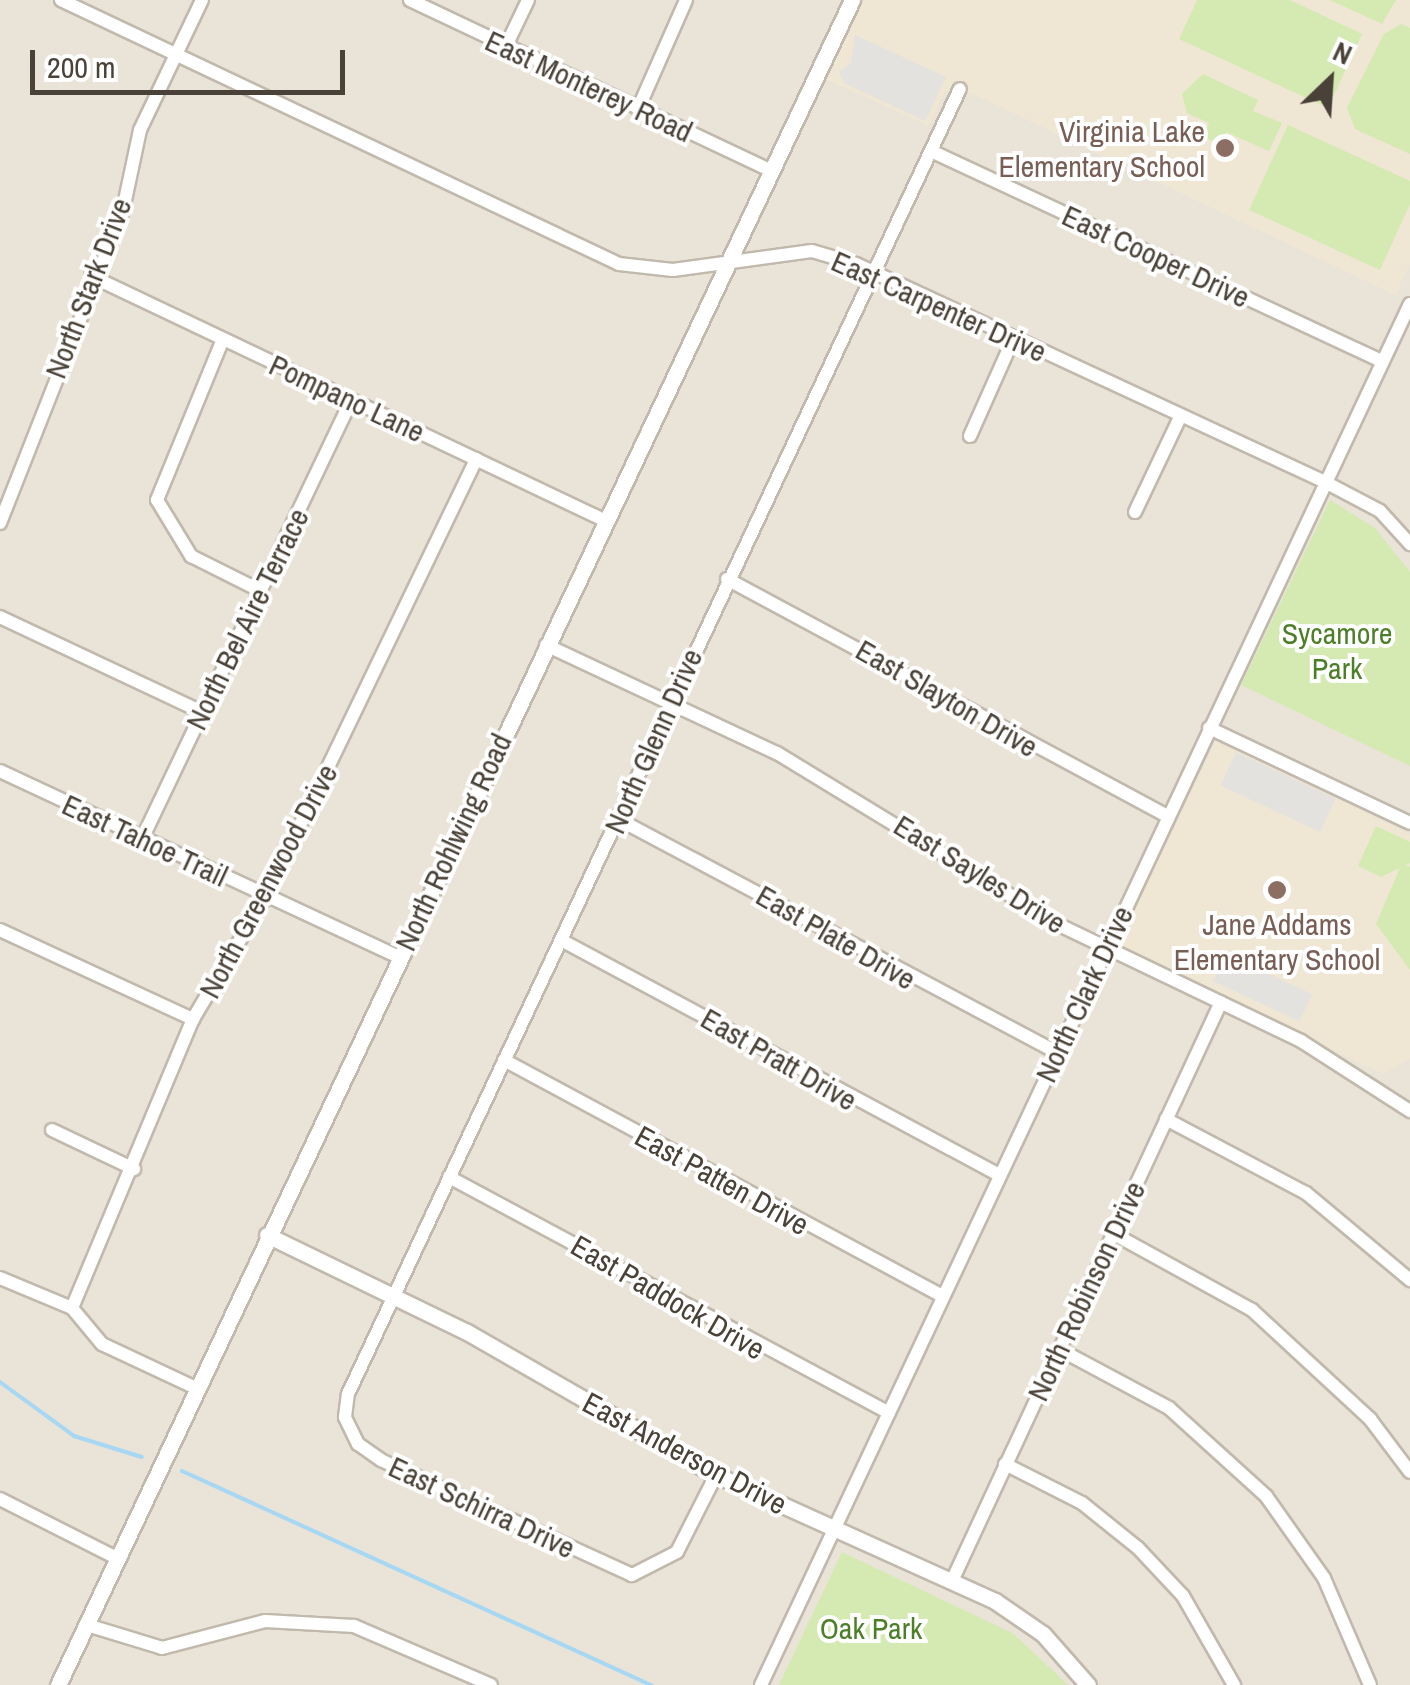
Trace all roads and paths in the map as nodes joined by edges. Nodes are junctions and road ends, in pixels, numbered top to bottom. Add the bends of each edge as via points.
1 (62, 0) edge
2 (202, 0) edge
3 (410, 0) edge
4 (528, 0) edge
5 (686, 0) edge
6 (852, 0) edge
7 (506, 46) junction
8 (176, 54) junction
9 (960, 89) dead end
10 (638, 109) junction
11 (931, 152) junction
12 (769, 170) junction
13 (727, 261) junction
14 (872, 270) junction
15 (91, 276) junction
16 (1410, 304) edge
17 (1014, 337) junction
18 (223, 339) junction
19 (1382, 361) junction
20 (351, 400) junction
21 (1181, 415) junction
22 (970, 436) dead end
23 (476, 459) junction
24 (1324, 482) junction
25 (1135, 512) dead end
26 (604, 520) junction
27 (0, 523) edge
28 (1410, 544) edge
29 (727, 579) junction
30 (261, 591) junction
31 (0, 617) edge
32 (546, 644) junction
33 (669, 701) junction
34 (202, 712) junction
35 (1209, 728) junction
36 (0, 772) edge
37 (1167, 816) junction
38 (618, 819) junction
39 (1410, 823) edge
40 (142, 839) junction
41 (266, 896) junction
42 (0, 930) edge
43 (561, 940) junction
44 (1106, 947) junction
45 (399, 958) junction
46 (1221, 1002) junction
47 (194, 1020) junction
48 (1057, 1052) junction
49 (504, 1060) junction
50 (1410, 1111) edge
51 (1166, 1119) junction
52 (52, 1130) dead end
53 (134, 1169) junction
54 (999, 1175) junction
55 (449, 1177) junction
56 (1112, 1233) junction
57 (267, 1235) junction
58 (0, 1278) edge
59 (1410, 1280) edge
60 (942, 1296) junction
61 (393, 1297) junction
62 (72, 1308) junction
63 (1059, 1350) junction
64 (196, 1388) junction
65 (348, 1394) joint
66 (889, 1413) junction
67 (1005, 1464) junction
68 (1410, 1472) edge
69 (716, 1475) junction
70 (0, 1499) edge
71 (832, 1529) junction
72 (117, 1558) junction
73 (952, 1581) junction
74 (87, 1625) junction
75 (58, 1685) edge
76 (491, 1685) edge
77 (761, 1685) edge
78 (1088, 1685) edge
79 (1234, 1685) edge
80 (1370, 1685) edge

1 - 8 street, East Carpenter Drive
2 - 8 street, North Stark Drive
3 - 7 street, East Monterey Road
4 - 7 street
5 - 10 street
6 - 12 street, North Rohlwing Road
7 - 10 street, East Monterey Road
8 - 13 street, East Carpenter Drive via 619,264
8 - 15 street, North Stark Drive
9 - 11 street, North Glenn Drive
10 - 12 street, East Monterey Road
11 - 14 street, North Glenn Drive
11 - 19 street, East Cooper Drive
12 - 13 street, North Rohlwing Road
13 - 14 street, East Carpenter Drive via 812,252
13 - 26 street, North Rohlwing Road
14 - 17 street, East Carpenter Drive
14 - 29 street, North Glenn Drive
15 - 18 street, Pompano Lane
15 - 27 street, North Stark Drive
16 - 19 street, North Clark Drive
17 - 21 street, East Carpenter Drive
17 - 22 street
18 - 20 street, Pompano Lane
18 - 30 street via 157,500 191,556
19 - 24 street, North Clark Drive
20 - 23 street, Pompano Lane
20 - 30 street, North Bel Aire Terrace
21 - 24 street, East Carpenter Drive
21 - 25 street
23 - 26 street, Pompano Lane
23 - 41 street, North Greenwood Drive
24 - 28 street, East Carpenter Drive via 1380,512
24 - 35 street, North Clark Drive
26 - 32 street, North Rohlwing Road
29 - 33 street, North Glenn Drive
29 - 37 street, East Slayton Drive
30 - 34 street, North Bel Aire Terrace
31 - 34 street
32 - 33 street, East Sayles Drive
32 - 45 street, North Rohlwing Road
33 - 38 street, North Glenn Drive
33 - 44 street, East Sayles Drive via 778,753
34 - 40 street, North Bel Aire Terrace
35 - 37 street, North Clark Drive
35 - 39 street
36 - 40 street, East Tahoe Trail
37 - 44 street, North Clark Drive
38 - 43 street, North Glenn Drive
38 - 48 street, East Plate Drive
40 - 41 street, East Tahoe Trail
41 - 45 street, East Tahoe Trail
41 - 47 street, North Greenwood Drive
42 - 47 street
43 - 49 street, North Glenn Drive
43 - 54 street, East Pratt Drive
44 - 46 street, East Sayles Drive
44 - 48 street, North Clark Drive
45 - 57 street, North Rohlwing Road
46 - 50 street, East Sayles Drive
46 - 51 street, North Robinson Drive
47 - 53 street, North Greenwood Drive
48 - 54 street, North Clark Drive
49 - 55 street, North Glenn Drive
49 - 60 street, East Patten Drive
51 - 56 street, North Robinson Drive
51 - 59 street via 1306,1193
52 - 53 street
53 - 62 street, North Greenwood Drive
54 - 60 street, North Clark Drive
55 - 61 street, North Glenn Drive
55 - 66 street, East Paddock Drive
56 - 63 street, North Robinson Drive
56 - 68 street via 1252,1310 1370,1419
57 - 61 street, East Anderson Drive
57 - 64 street, North Rohlwing Road
58 - 62 street
60 - 66 street, North Clark Drive
61 - 65 street, North Glenn Drive
61 - 69 street, East Anderson Drive
62 - 64 street via 102,1344
63 - 67 street, North Robinson Drive
63 - 80 street via 1169,1408 1244,1471 1324,1578
64 - 72 street, North Rohlwing Road
65 - 69 street, East Schirra Drive via 345,1417 358,1444 380,1460 632,1574 677,1552
66 - 71 street, North Clark Drive
67 - 73 street, North Robinson Drive
67 - 79 street via 1082,1503 1138,1548 1183,1596
69 - 71 street, East Anderson Drive
70 - 72 street
71 - 73 street, East Anderson Drive
71 - 77 street, North Clark Drive
72 - 74 street, North Rohlwing Road
73 - 78 street, East Anderson Drive via 1043,1634
74 - 75 street, North Rohlwing Road
74 - 76 street via 162,1648 265,1620 354,1626

